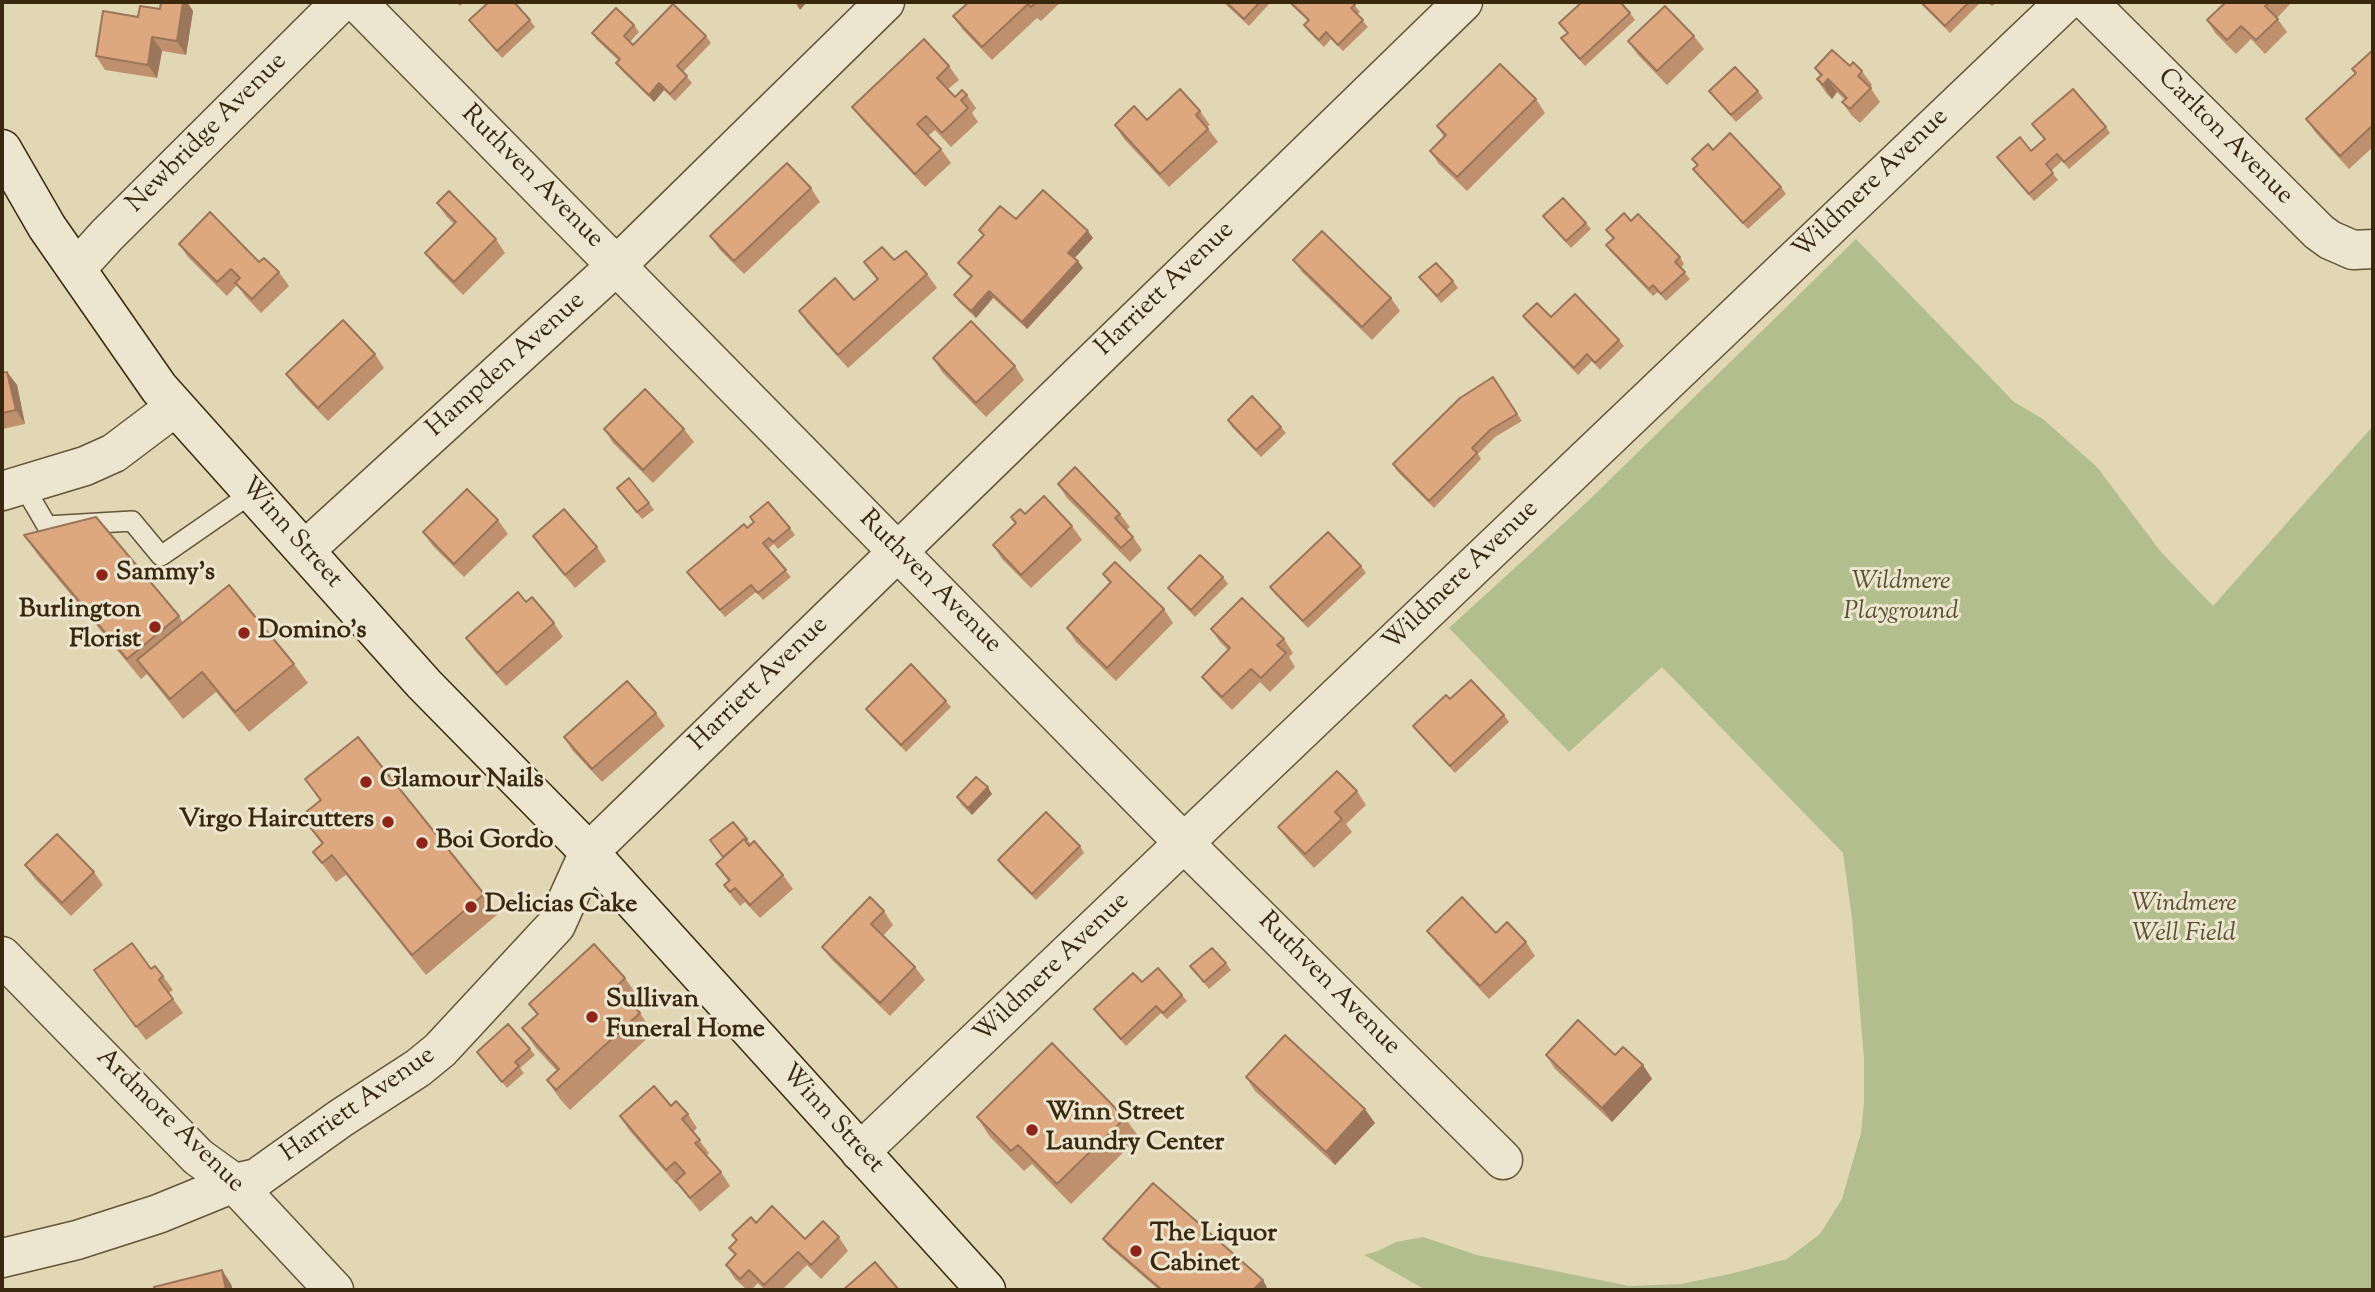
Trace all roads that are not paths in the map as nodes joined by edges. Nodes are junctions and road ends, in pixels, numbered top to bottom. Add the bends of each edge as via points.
1 (341, 2) edge
2 (357, 2) edge
3 (885, 2) edge
4 (1463, 2) edge
5 (2065, 2) edge
6 (2088, 2) edge
7 (2, 149) edge
8 (2373, 249) edge
9 (617, 265) junction
10 (77, 268) junction
11 (175, 407) junction
12 (12, 488) edge
13 (252, 493) junction
14 (305, 550) junction
15 (898, 551) junction
16 (1184, 843) junction
17 (589, 852) junction
18 (2, 956) edge
19 (860, 1152) junction
20 (1503, 1160) dead end
21 (234, 1184) junction
22 (2, 1258) edge
23 (334, 1290) edge
24 (986, 1290) edge

1 - 10 street, Newbridge Avenue
2 - 9 street, Ruthven Avenue
3 - 9 street, Hampden Avenue
4 - 15 street, Harriett Avenue
5 - 16 street, Wildmere Avenue
6 - 8 street, Carlton Avenue via 2319,232 2353,250
7 - 10 street, Winn Street via 47,227
9 - 14 street, Hampden Avenue
9 - 15 street, Ruthven Avenue
10 - 11 street, Winn Street
11 - 12 street via 114,453
11 - 13 street, Winn Street
12 - 13 lane via 47,526 132,521 161,556
13 - 14 street, Winn Street
14 - 17 street, Winn Street via 424,684
15 - 16 street, Ruthven Avenue
15 - 17 street, Harriett Avenue
16 - 19 street, Wildmere Avenue
16 - 20 street, Ruthven Avenue
17 - 19 street, Winn Street
17 - 21 street, Harriett Avenue via 556,925 440,1050 257,1178
18 - 21 street, Ardmore Avenue via 198,1157
19 - 24 street, Winn Street
21 - 22 street, Harriett Avenue via 77,1240
21 - 23 street, Ardmore Avenue

